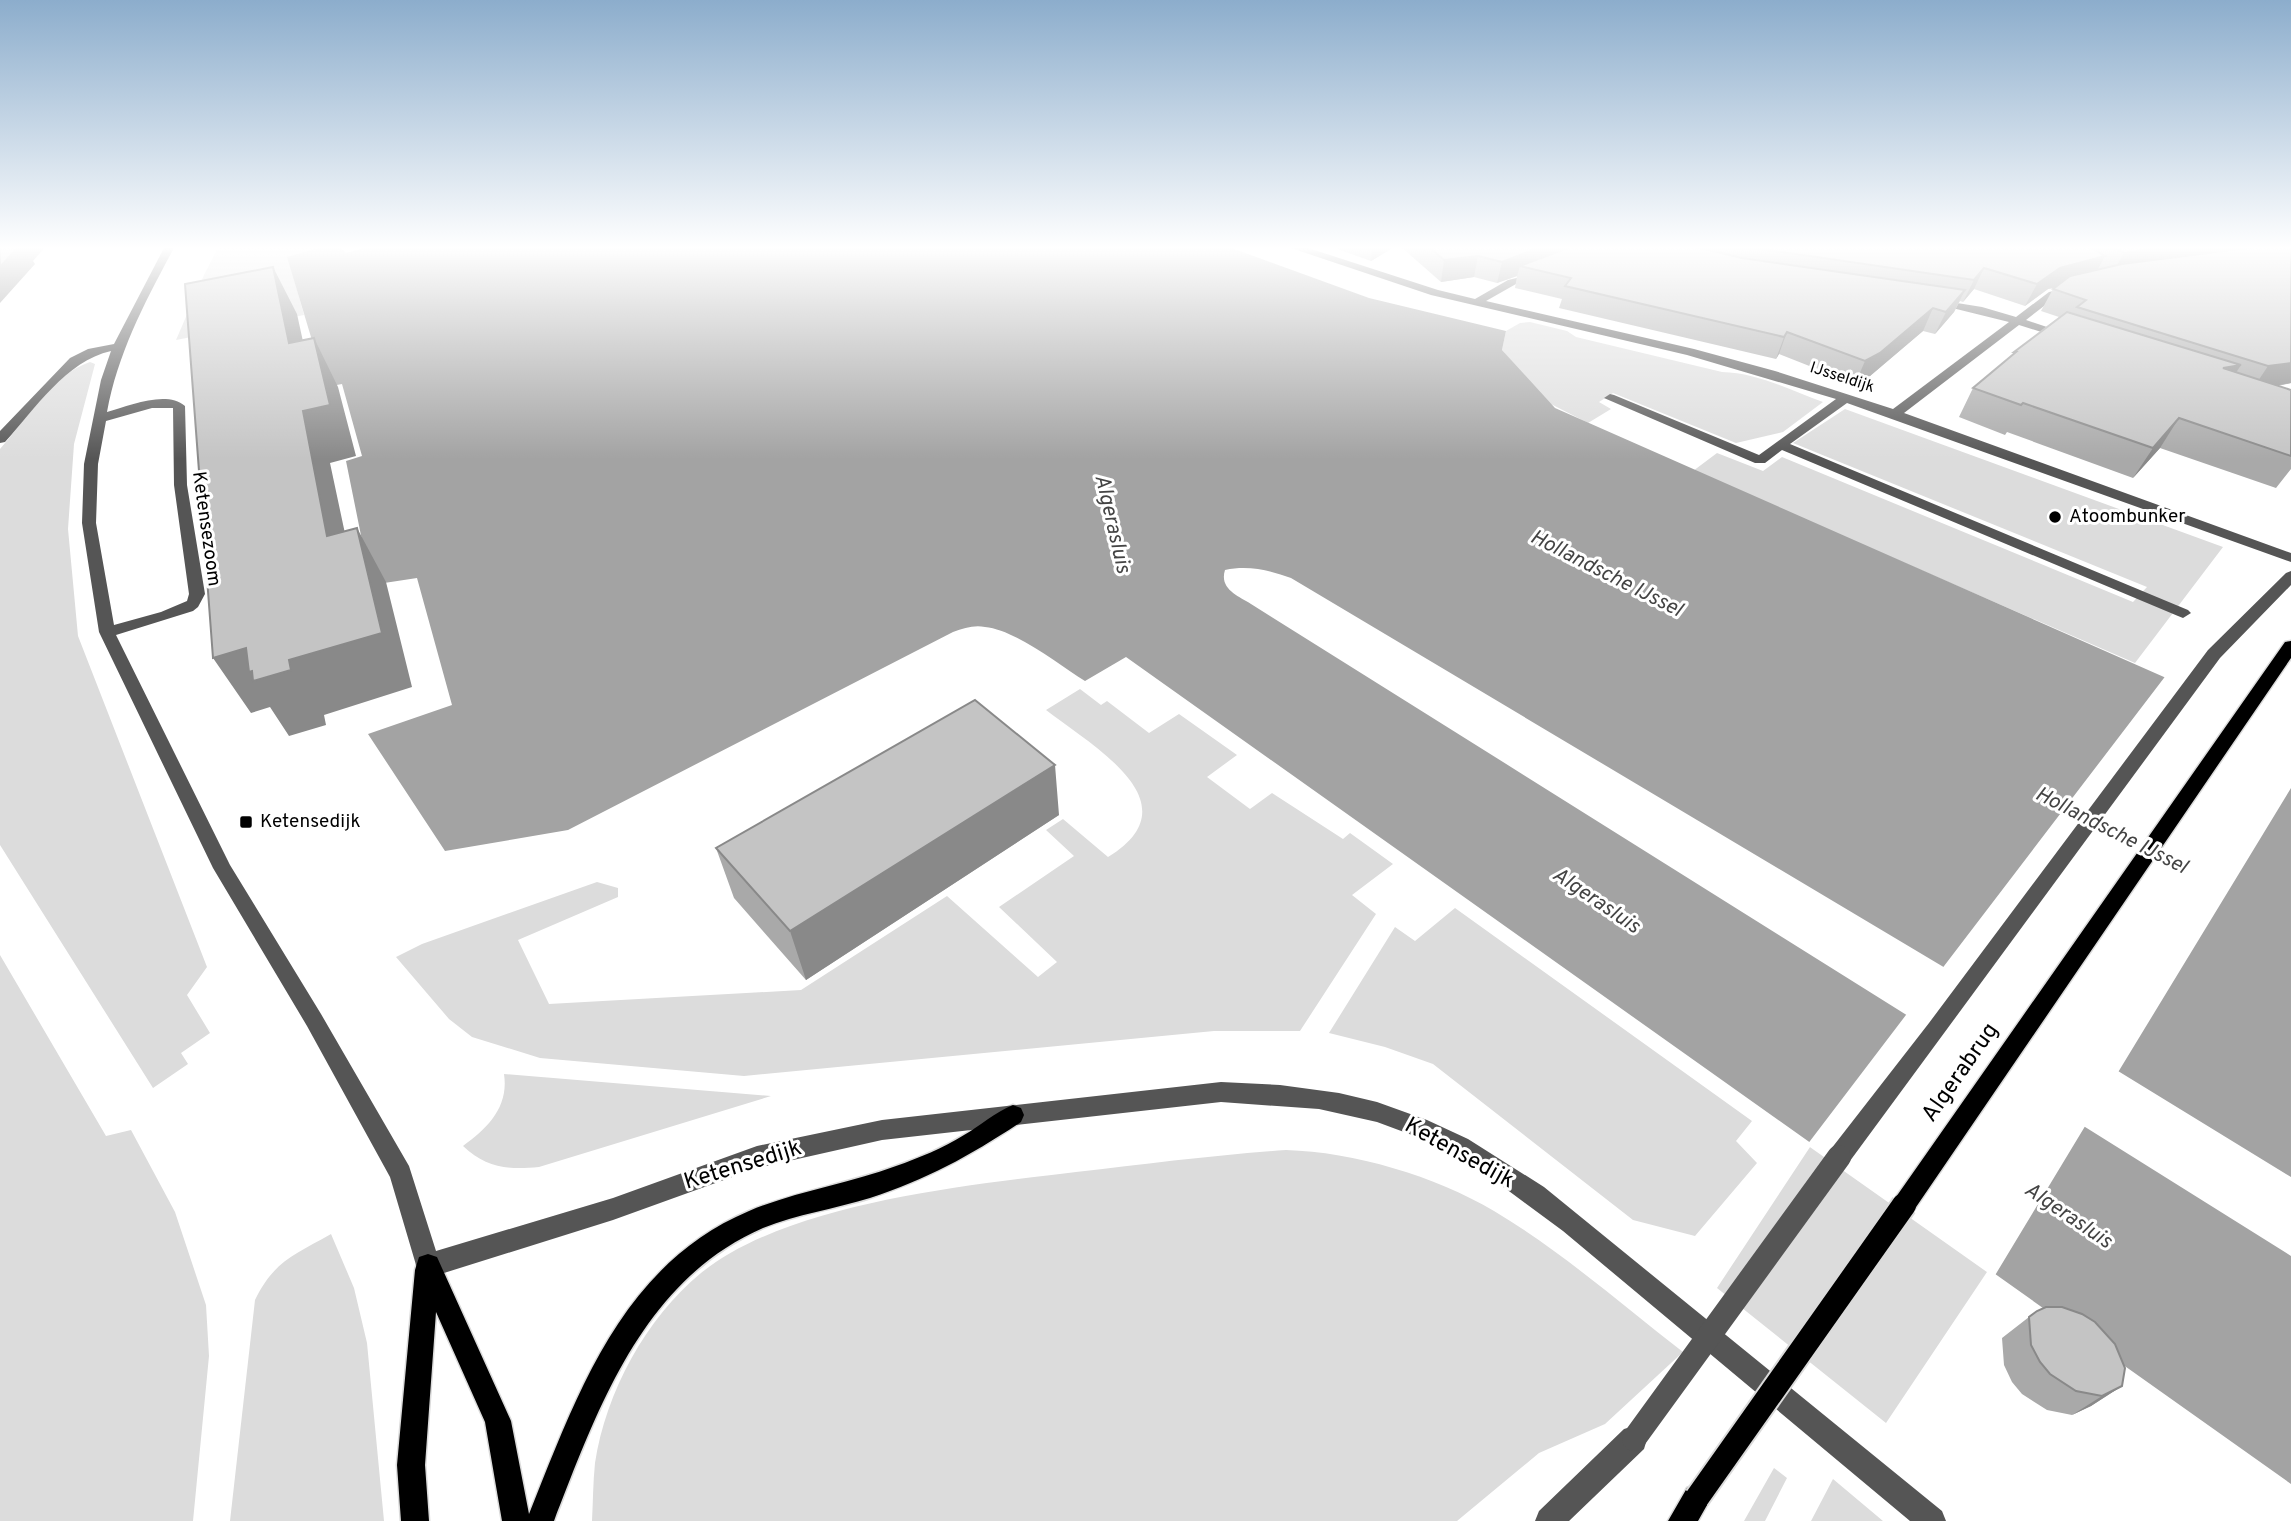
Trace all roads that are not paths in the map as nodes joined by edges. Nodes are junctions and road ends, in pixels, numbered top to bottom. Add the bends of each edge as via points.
1 (133, 317) edge
2 (1541, 317) edge
3 (2004, 317) edge
4 (2022, 317) edge
5 (2017, 321) junction
6 (2070, 338) edge
7 (119, 346) junction
8 (1610, 398) dead end
9 (1846, 398) junction
10 (1895, 414) junction
11 (101, 418) junction
12 (0, 439) edge
13 (1781, 445) junction
14 (2291, 558) edge
15 (2291, 576) edge
16 (2183, 613) dead end
17 (107, 632) junction
18 (2291, 646) edge
19 (1013, 1115) junction
20 (428, 1266) junction
21 (1690, 1509) edge
22 (415, 1521) edge
23 (516, 1521) edge
24 (540, 1521) edge
25 (1549, 1521) edge
26 (1932, 1521) edge

1 - 7 street
2 - 9 street, IJsseldijk via 1690,352
3 - 5 street
4 - 5 street
5 - 6 street
5 - 10 street
7 - 11 street
7 - 12 street via 74,361
8 - 13 street via 1760,460
9 - 10 street, IJsseldijk
9 - 13 street
10 - 14 street, IJsseldijk
11 - 17 street via 91,464 89,523
11 - 17 street, Ketensezoom via 138,408 179,406 182,509 199,593 183,612
13 - 16 street
15 - 25 street, bridge via 2214,654 1634,1439
17 - 20 street via 222,868 401,1174
18 - 21 main road, Algerabrug, bridge
19 - 20 street, Ketensedijk via 882,1130 757,1157 612,1209
19 - 24 main road via 957,1152 863,1189 752,1220 715,1239 682,1265 628,1328 600,1376
19 - 26 street, Ketensedijk via 1221,1093 1273,1093 1379,1112 1438,1137 1564,1217
20 - 22 main road via 411,1465
20 - 23 main road via 498,1422

